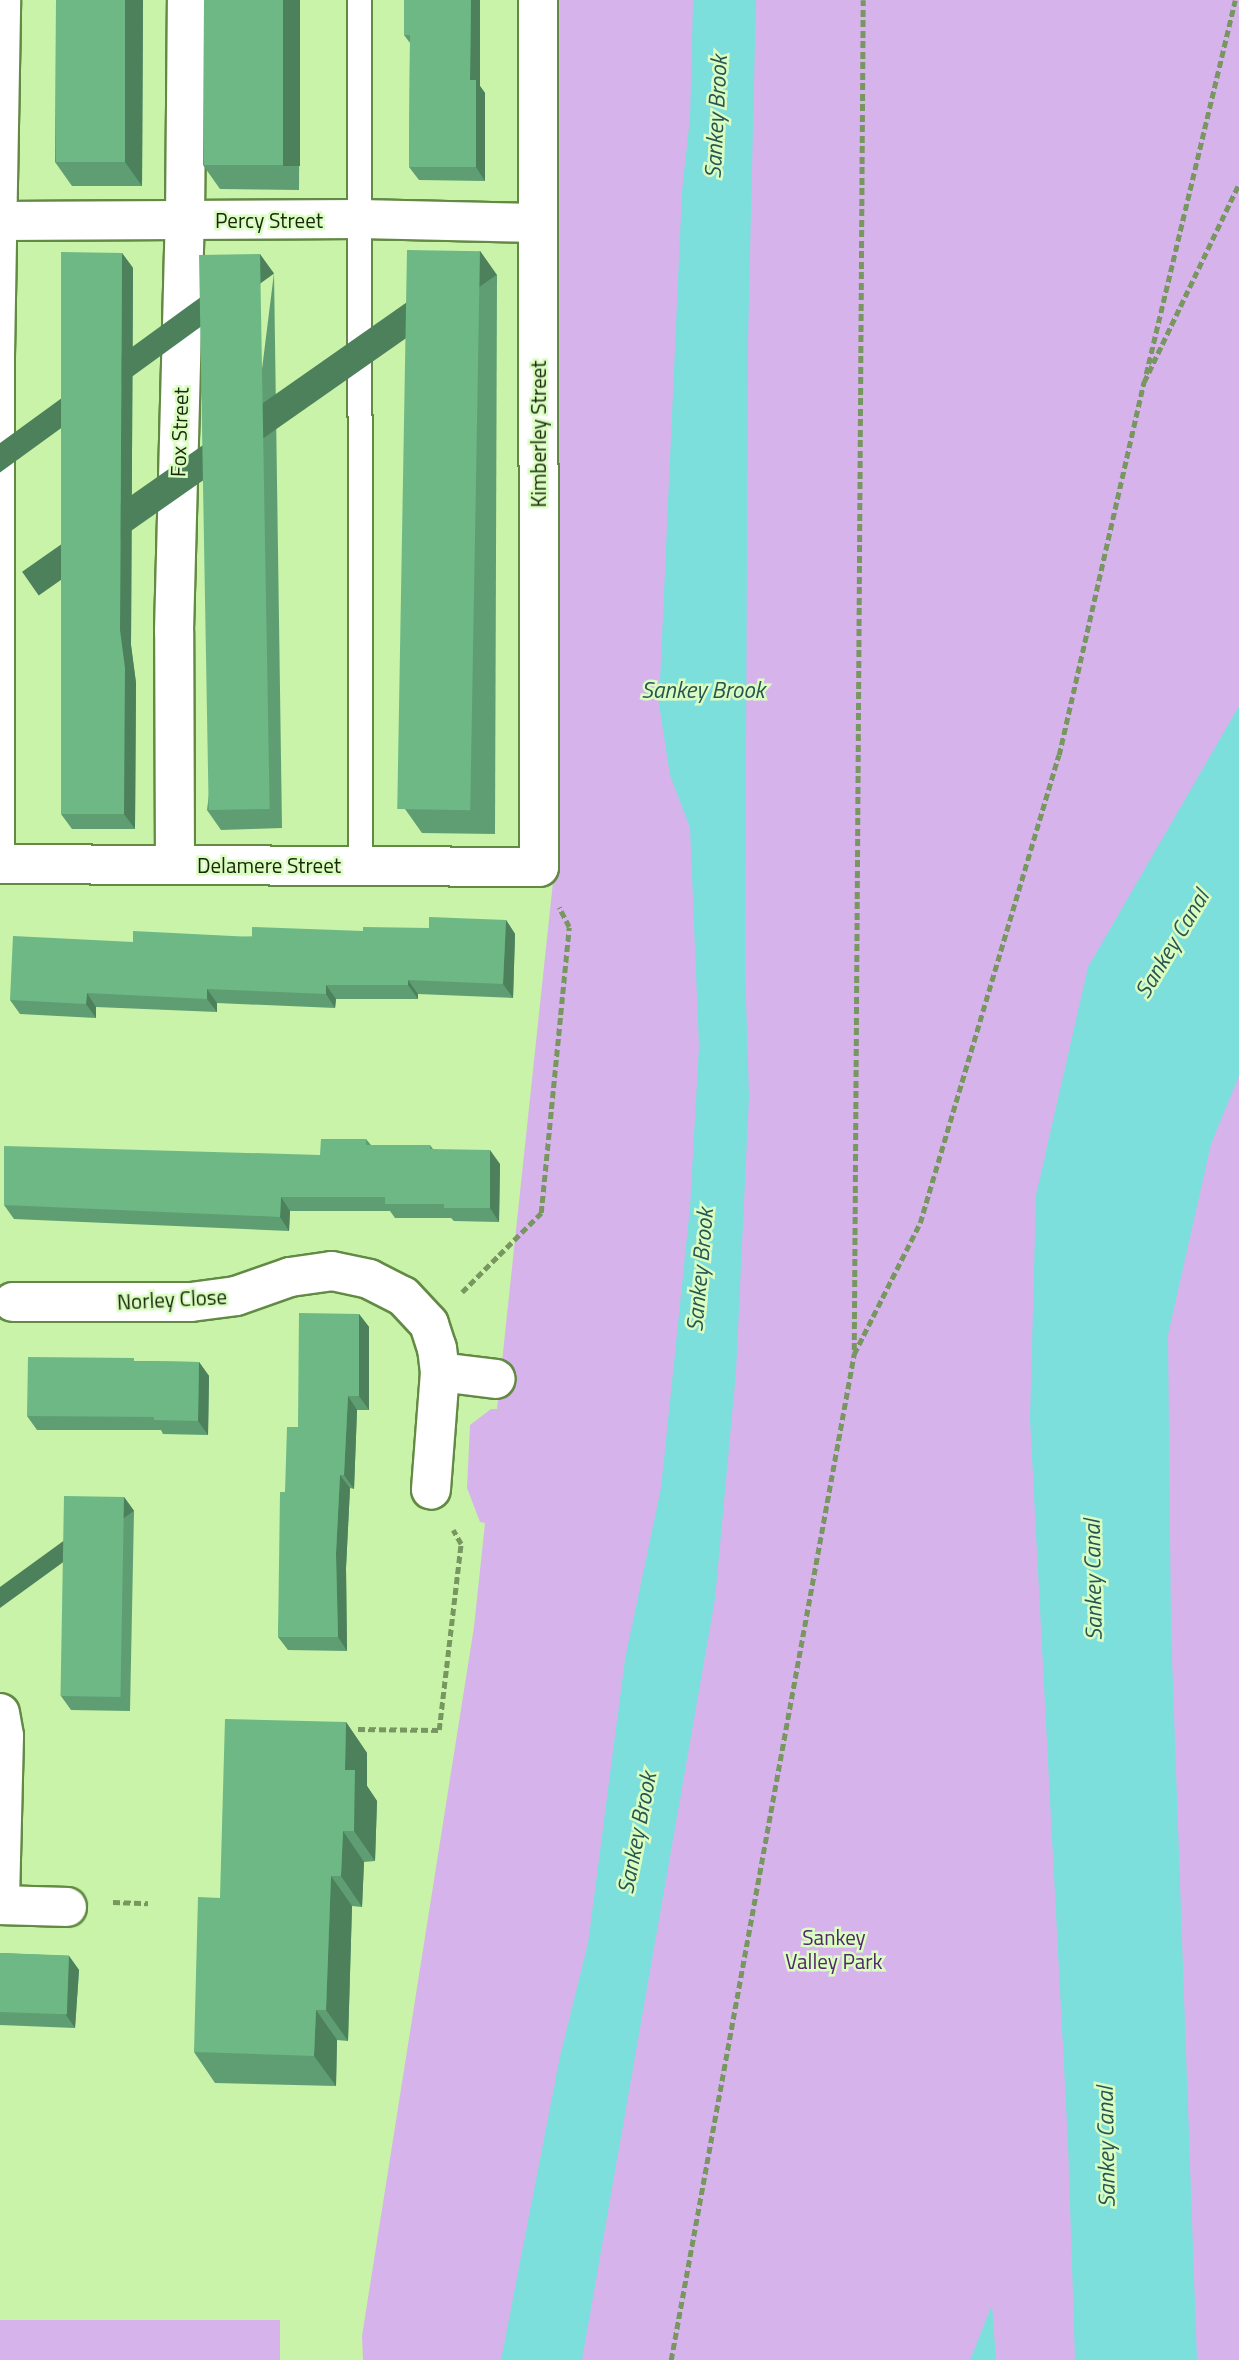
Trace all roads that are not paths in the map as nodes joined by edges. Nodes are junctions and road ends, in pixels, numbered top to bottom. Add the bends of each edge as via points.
1 (8, 0) edge
2 (187, 0) edge
3 (359, 0) edge
4 (538, 0) edge
5 (360, 219) junction
6 (3, 220) edge
7 (185, 220) junction
8 (537, 223) junction
9 (1, 864) edge
10 (175, 864) junction
11 (360, 866) junction
12 (539, 867) joint
13 (4, 1303) edge
14 (440, 1373) junction
15 (496, 1379) dead end
16 (431, 1490) road end
17 (0, 1713) edge
18 (0, 1903) edge
19 (68, 1906) dead end

1 - 6 lane
2 - 7 street, Fox Street
3 - 5 lane
4 - 8 street, Kimberley Street
5 - 7 street, Percy Street
5 - 8 street, Percy Street
5 - 11 lane
6 - 7 street, Percy Street
6 - 9 lane
7 - 10 street, Fox Street via 174,618
8 - 12 street, Kimberley Street
9 - 10 street, Delamere Street
10 - 11 street, Delamere Street
11 - 12 street, Delamere Street
13 - 14 street, Norley Close via 191,1302 236,1296 290,1277 332,1271 369,1279 403,1296 429,1324
14 - 15 street
14 - 16 street, Norley Close
17 - 18 street via 4,1736
18 - 19 street

